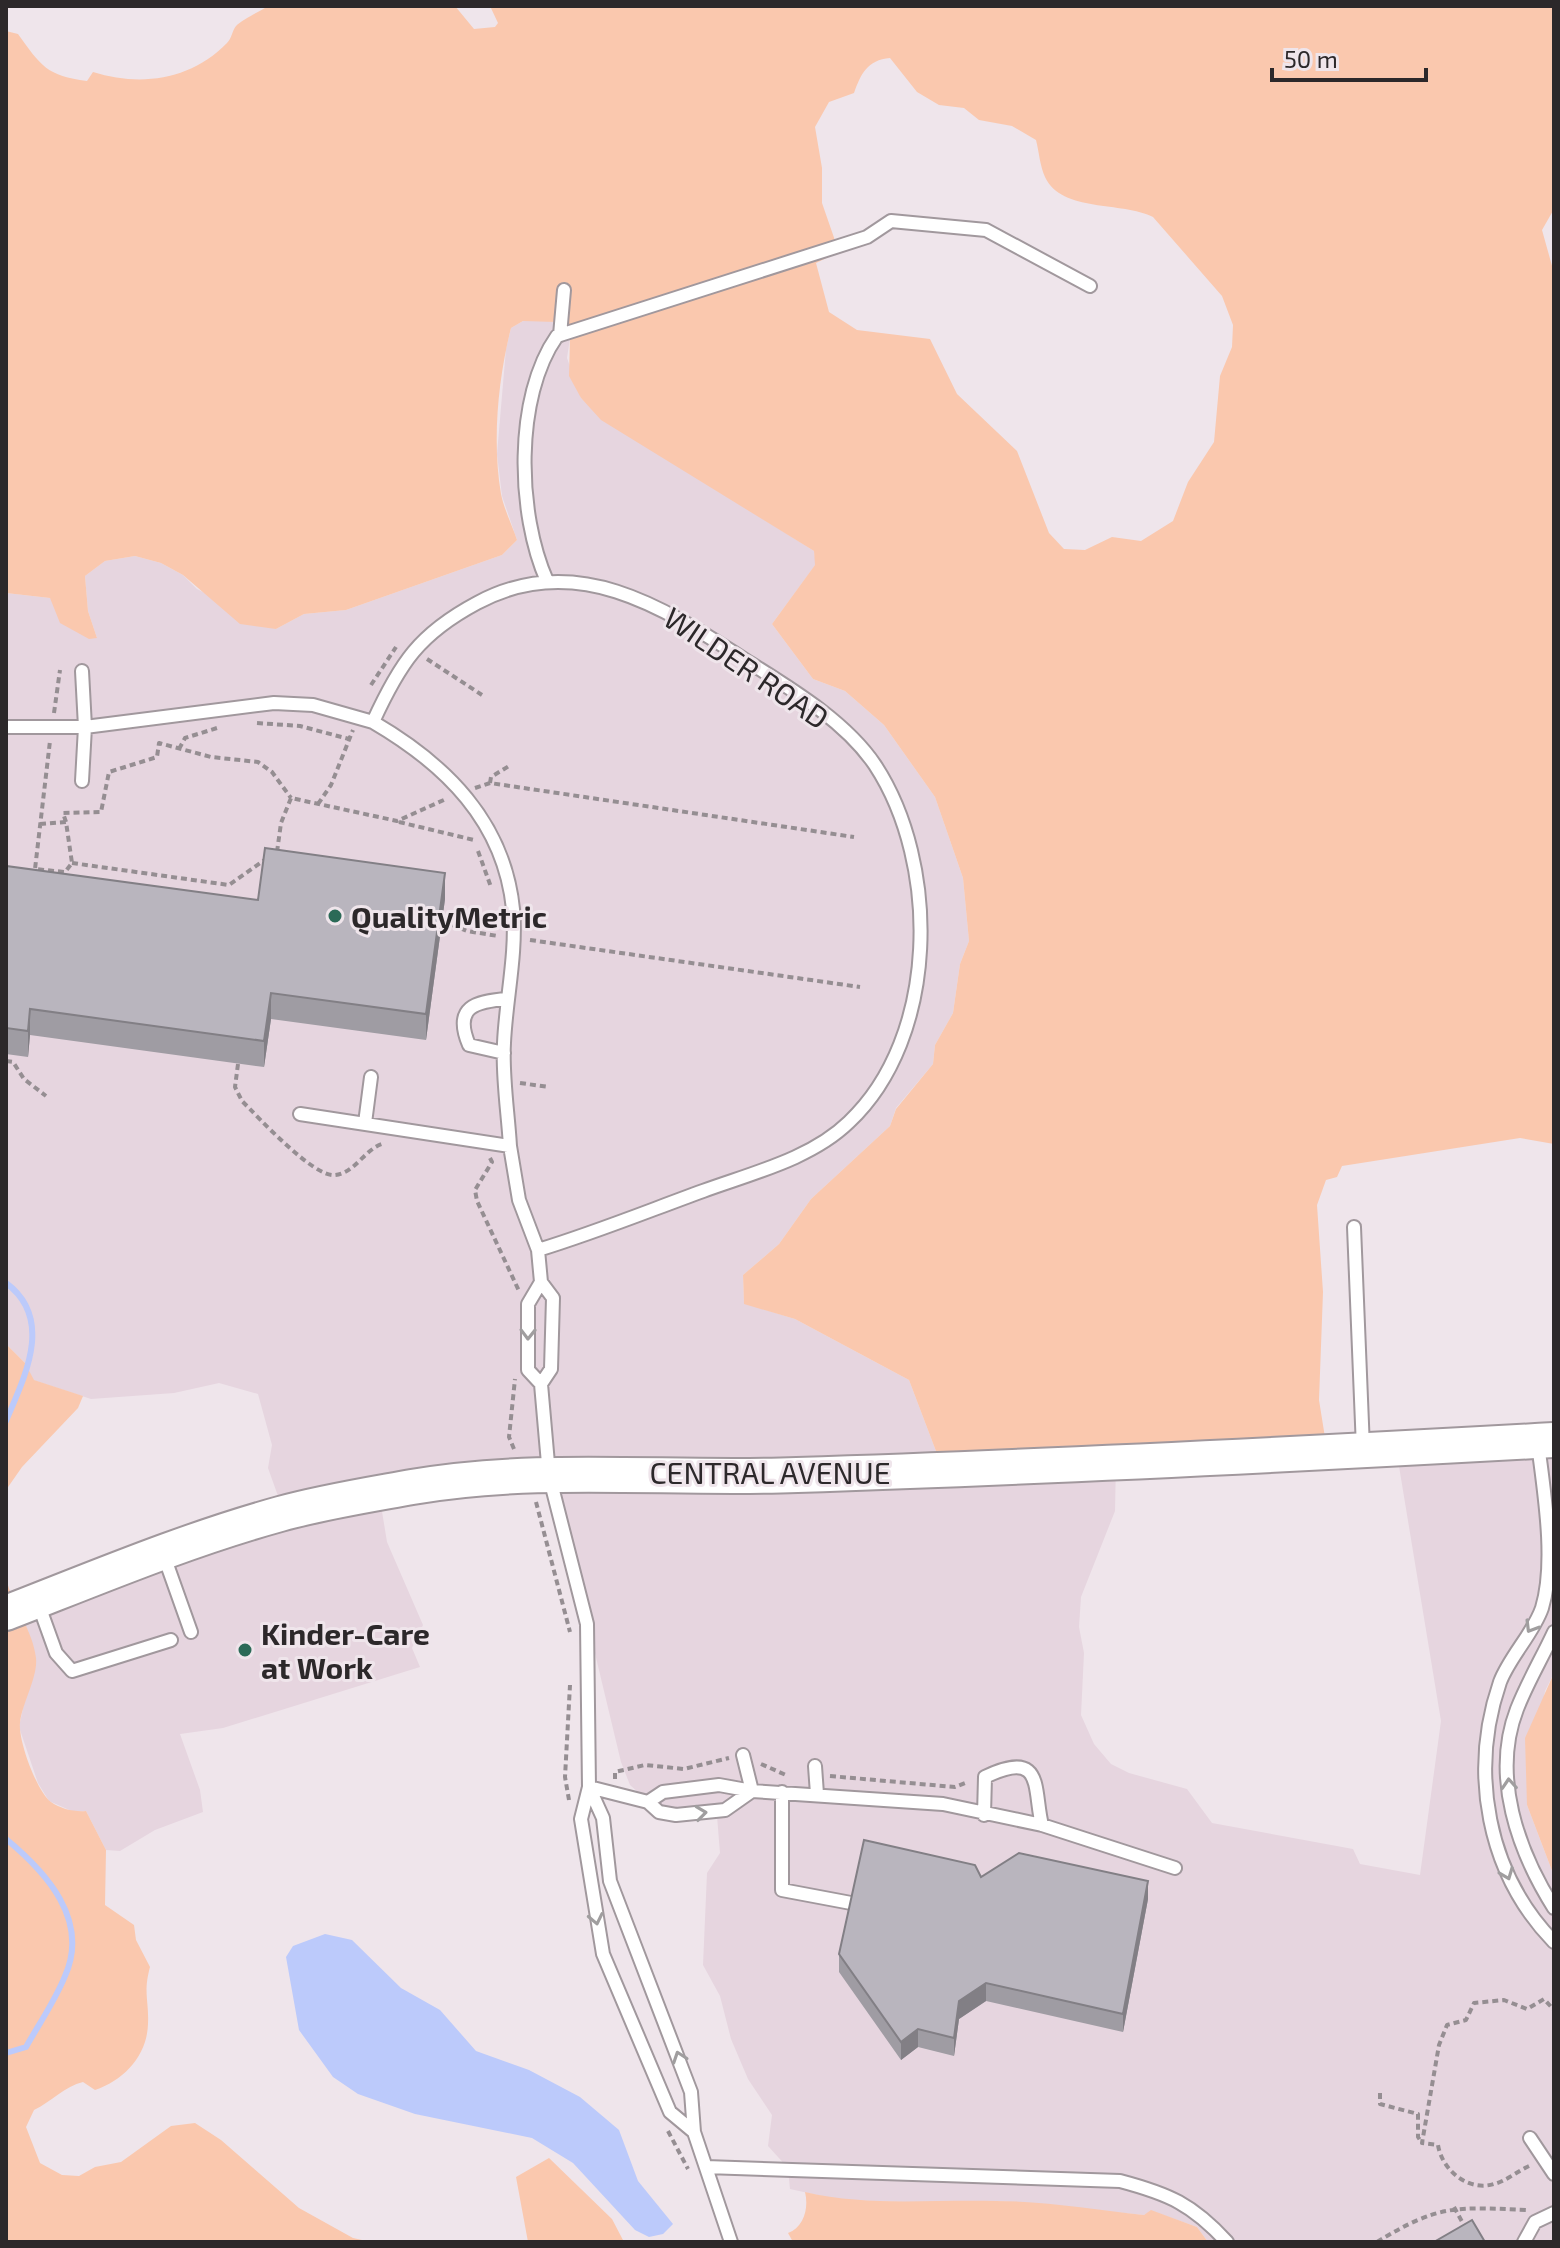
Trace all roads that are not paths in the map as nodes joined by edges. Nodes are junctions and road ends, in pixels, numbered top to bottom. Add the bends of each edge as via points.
1 (1090, 286) dead end
2 (564, 290) dead end
3 (560, 335) junction
4 (547, 581) junction
5 (82, 671) dead end
6 (373, 722) junction
7 (6, 727) edge
8 (85, 727) junction
9 (82, 781) dead end
10 (508, 999) junction
11 (504, 1053) junction
12 (371, 1077) dead end
13 (300, 1114) dead end
14 (365, 1123) junction
15 (510, 1146) junction
16 (1354, 1227) dead end
17 (538, 1250) junction
18 (541, 1282) junction
19 (541, 1384) junction
20 (1546, 1440) edge
21 (1363, 1450) junction
22 (543, 1489) junction
23 (162, 1552) junction
24 (1550, 1555) edge
25 (22, 1607) edge
26 (191, 1632) dead end
27 (1554, 1632) edge
28 (171, 1640) dead end
29 (743, 1757) road end
30 (816, 1771) road end
31 (589, 1787) junction
32 (752, 1791) junction
33 (782, 1792) junction
34 (817, 1794) junction
35 (648, 1802) junction
36 (984, 1815) junction
37 (1042, 1825) junction
38 (1175, 1868) dead end
39 (610, 1881) junction
40 (589, 1883) junction
41 (851, 1903) edge
42 (1554, 1908) edge
43 (1554, 1942) edge
44 (694, 2132) junction
45 (1530, 2138) dead end
46 (706, 2167) junction
47 (1554, 2174) edge
48 (1554, 2213) edge
49 (731, 2242) edge
50 (1227, 2242) edge
51 (1524, 2242) edge

1 - 3 lane via 986,230 891,221 867,237
2 - 3 lane
3 - 4 lane via 543,356 526,433 528,521
4 - 6 lane, WILDER ROAD via 483,600 436,626 389,688
4 - 17 lane, WILDER ROAD via 623,593 687,622 801,696 855,742 894,798 911,842 921,932 900,1047 869,1102 846,1126 802,1154
5 - 8 lane
6 - 8 lane via 313,705 274,703
6 - 10 lane via 420,749 462,792 495,846 513,910
7 - 8 lane
8 - 9 lane
10 - 11 lane
10 - 11 lane via 482,1000 466,1011 462,1028 469,1045
11 - 15 lane
12 - 14 lane
13 - 14 lane
14 - 15 lane
15 - 17 lane via 519,1200
16 - 21 lane
17 - 18 lane
18 - 19 lane via 553,1298 551,1369
18 -> 19 lane via 528,1304 528,1370
19 - 22 lane
20 - 21 main road, CENTRAL AVENUE
20 - 24 lane
21 - 22 main road, CENTRAL AVENUE via 751,1477 626,1472
22 - 23 main road, CENTRAL AVENUE via 416,1486 313,1506
22 - 31 lane via 587,1624
23 - 25 main road, CENTRAL AVENUE
23 - 26 lane
24 -> 43 lane via 1541,1610 1501,1680 1484,1758 1486,1800 1498,1850 1514,1891
25 - 28 lane via 72,1671
42 -> 27 lane via 1516,1832 1508,1782 1517,1709
29 - 32 lane
30 - 34 lane
31 - 35 lane
31 - 39 lane via 603,1818
31 - 40 lane via 581,1819
32 - 33 lane
32 - 35 lane via 719,1785 663,1792
35 -> 32 lane via 659,1812 693,1814 725,1810
33 - 34 lane
33 - 41 lane via 782,1890
34 - 36 lane via 943,1804
36 - 37 lane
36 - 37 lane via 985,1777 1018,1769 1036,1779
37 - 38 lane
39 - 40 lane
44 -> 39 lane via 691,2092
40 -> 44 lane via 603,1954 670,2112
44 - 46 lane
45 - 47 lane
46 - 49 lane
46 - 50 lane via 1120,2181 1189,2204
48 - 51 lane via 1535,2222

